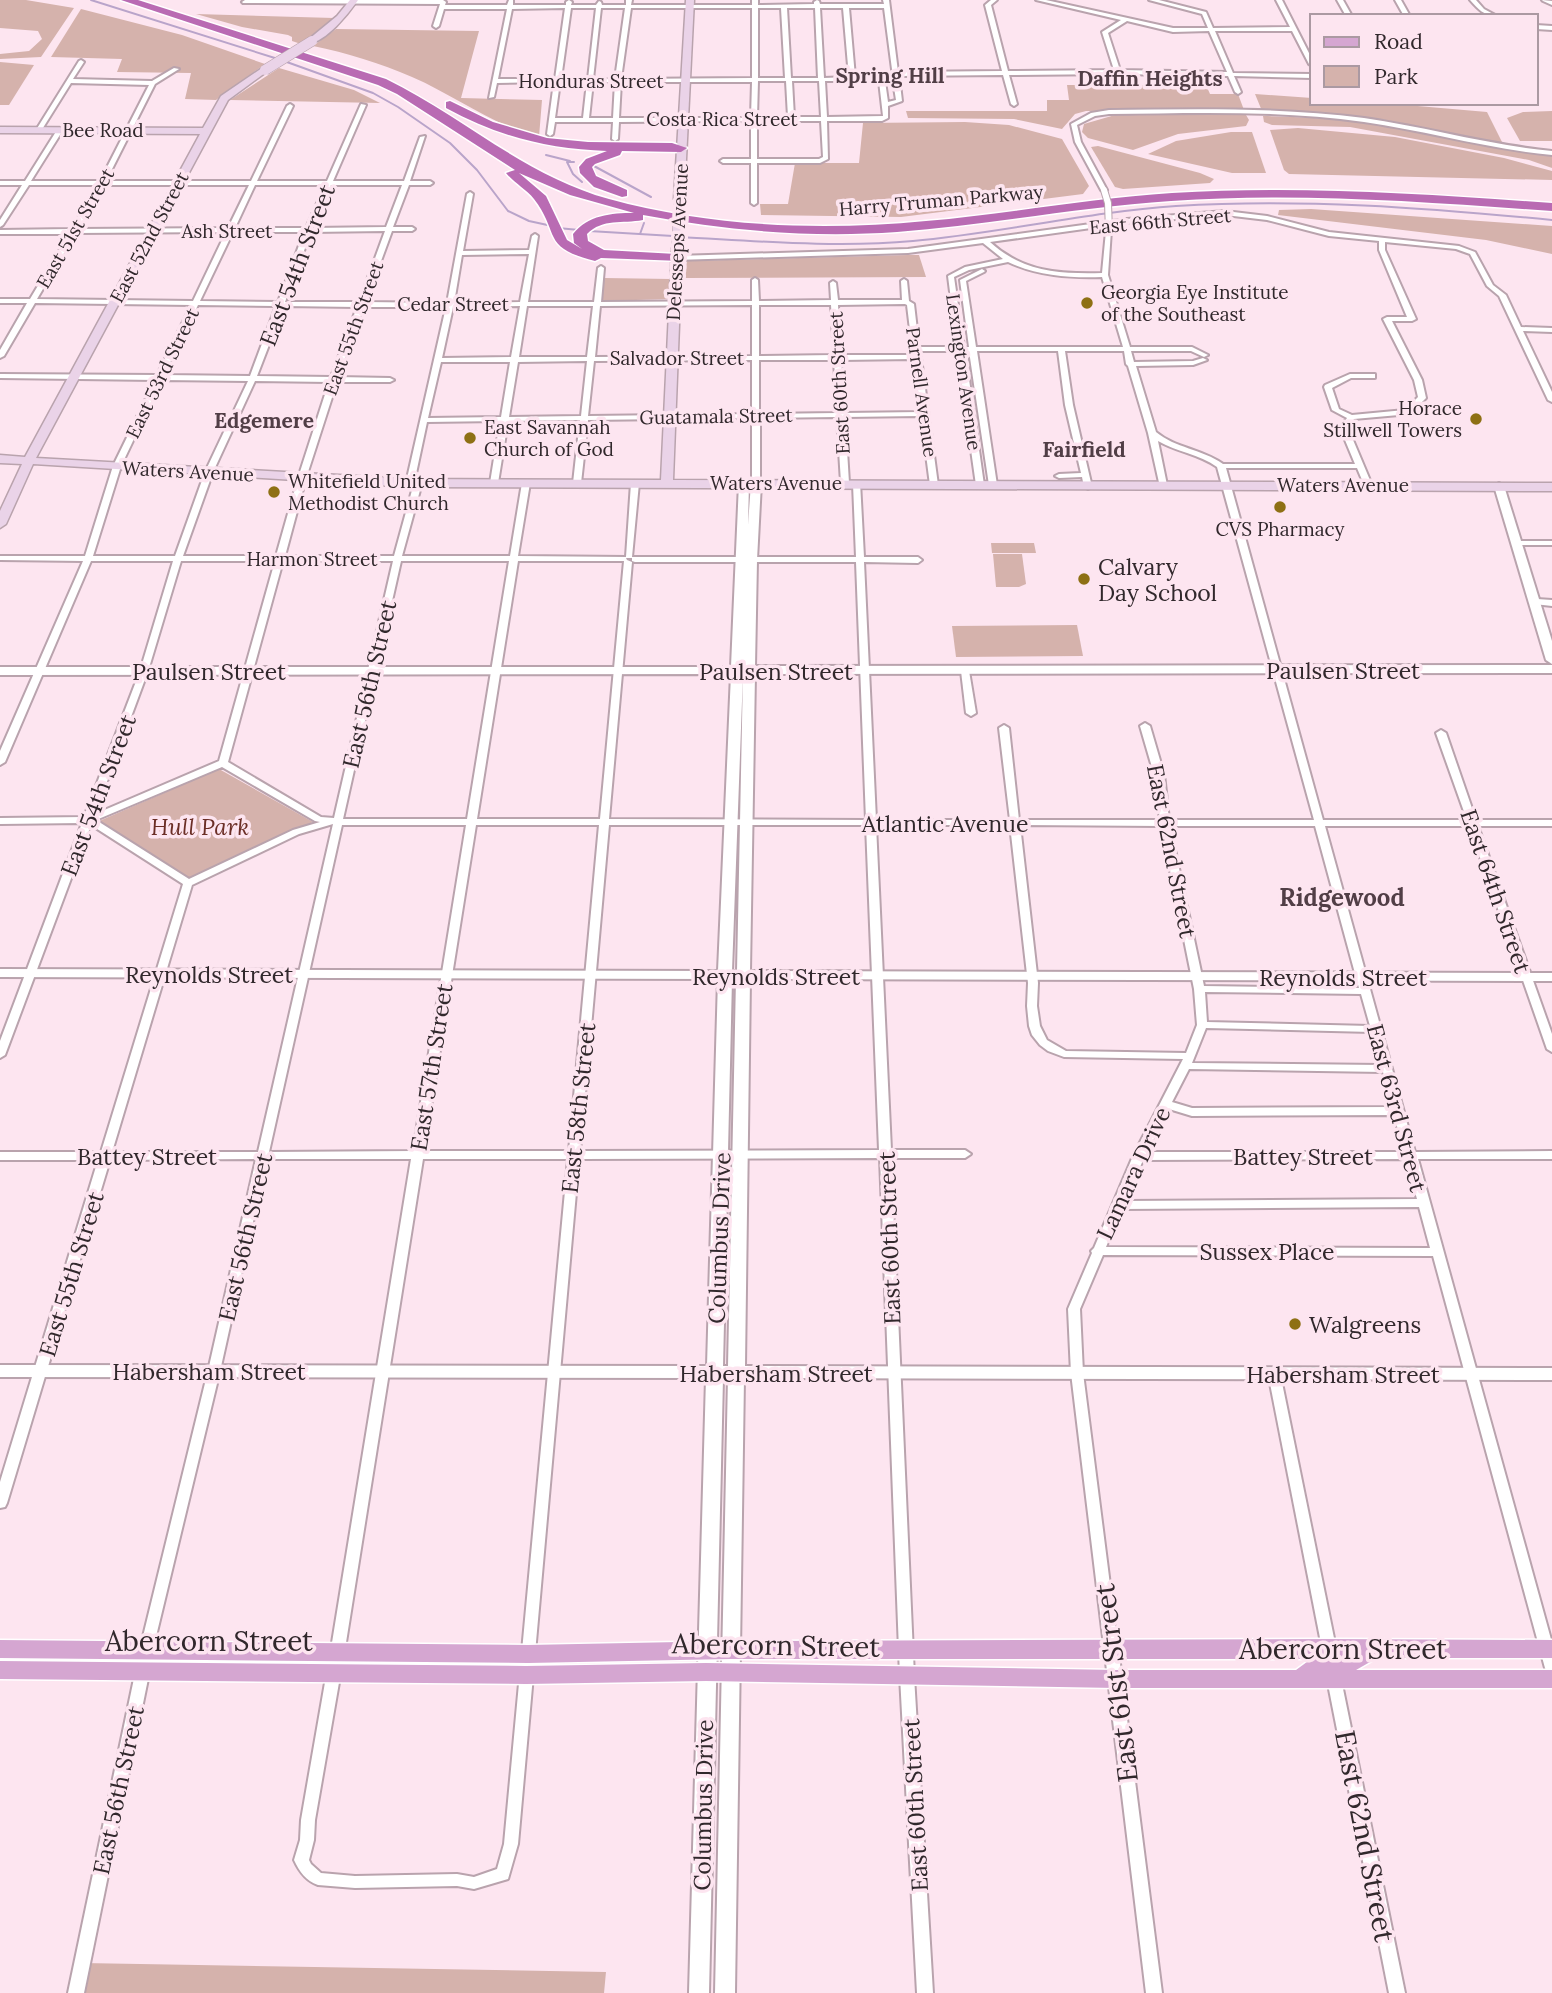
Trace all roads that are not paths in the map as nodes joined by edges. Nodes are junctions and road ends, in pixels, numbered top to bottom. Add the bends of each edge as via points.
1 (121, 0) edge
2 (127, 0) edge
3 (144, 0) edge
4 (993, 0) edge
5 (1039, 0) edge
6 (1152, 0) edge
7 (1279, 0) edge
8 (1473, 0) edge
9 (1545, 0) edge
10 (245, 1) edge
11 (354, 1) edge
12 (443, 3) edge
13 (511, 3) edge
14 (569, 3) edge
15 (599, 3) edge
16 (629, 3) edge
17 (690, 3) edge
18 (755, 3) edge
19 (817, 3) edge
20 (886, 3) edge
21 (1552, 3) edge
22 (784, 6) junction
23 (846, 6) junction
24 (1490, 14) edge
25 (239, 15) dead end
26 (1125, 20) junction
27 (207, 25) junction
28 (436, 26) dead end
29 (1295, 29) junction
30 (1212, 30) junction
31 (1310, 60) edge
32 (81, 62) dead end
33 (351, 65) junction
34 (176, 69) dead end
35 (1118, 72) junction
36 (1007, 73) junction
37 (1231, 73) junction
38 (895, 76) junction
39 (1310, 76) edge
40 (789, 79) junction
41 (821, 79) junction
42 (852, 79) junction
43 (882, 79) junction
44 (618, 80) junction
45 (685, 80) junction
46 (755, 80) junction
47 (69, 81) junction
48 (496, 81) junction
49 (557, 81) junction
50 (590, 81) junction
51 (153, 83) junction
52 (1238, 92) dead end
53 (491, 97) dead end
54 (1014, 104) dead end
55 (363, 105) dead end
56 (290, 106) dead end
57 (885, 107) junction
58 (440, 114) junction
59 (754, 118) junction
60 (586, 119) junction
61 (617, 119) junction
62 (684, 119) junction
63 (791, 119) junction
64 (823, 119) junction
65 (551, 120) junction
66 (0, 130) edge
67 (39, 130) junction
68 (60, 130) junction
69 (131, 130) junction
70 (207, 131) junction
71 (550, 134) dead end
72 (423, 137) dead end
73 (615, 139) dead end
74 (681, 148) junction
75 (1552, 153) edge
76 (723, 161) dead end
77 (753, 161) junction
78 (407, 182) junction
79 (0, 183) edge
80 (26, 183) junction
81 (102, 183) junction
82 (178, 183) junction
83 (255, 183) junction
84 (329, 183) junction
85 (430, 183) dead end
86 (470, 194) dead end
87 (754, 203) dead end
88 (1552, 204) edge
89 (747, 220) junction
90 (0, 225) edge
91 (894, 228) junction
92 (388, 229) junction
93 (412, 229) dead end
94 (232, 230) junction
95 (308, 230) junction
96 (154, 231) junction
97 (0, 232) edge
98 (73, 233) junction
99 (535, 236) dead end
100 (1382, 241) junction
101 (986, 242) junction
102 (531, 252) junction
103 (460, 253) junction
104 (676, 253) junction
105 (1008, 260) junction
106 (1017, 264) junction
107 (601, 268) dead end
108 (1105, 275) junction
109 (755, 280) dead end
110 (904, 281) dead end
111 (833, 283) dead end
112 (951, 283) junction
113 (963, 283) junction
114 (0, 301) edge
115 (33, 301) junction
116 (114, 301) junction
117 (197, 302) junction
118 (282, 302) junction
119 (906, 302) junction
120 (674, 303) junction
121 (834, 303) junction
122 (363, 304) junction
123 (450, 304) junction
124 (524, 304) junction
125 (597, 304) junction
126 (755, 304) junction
127 (1519, 329) junction
128 (1552, 330) edge
129 (961, 349) junction
130 (972, 349) junction
131 (1061, 349) junction
132 (1126, 349) junction
133 (1148, 349) junction
134 (916, 353) junction
135 (0, 356) edge
136 (836, 357) junction
137 (591, 358) junction
138 (671, 358) junction
139 (756, 358) junction
140 (514, 359) junction
141 (436, 360) junction
142 (1152, 363) junction
143 (1130, 364) junction
144 (0, 376) edge
145 (1372, 376) dead end
146 (74, 377) junction
147 (160, 378) junction
148 (253, 378) junction
149 (334, 379) junction
150 (390, 380) dead end
151 (1551, 397) edge
152 (925, 414) junction
153 (982, 414) junction
154 (840, 415) junction
155 (969, 415) junction
156 (757, 416) junction
157 (668, 417) junction
158 (1351, 417) junction
159 (583, 418) junction
160 (505, 419) junction
161 (423, 420) junction
162 (1152, 433) junction
163 (0, 459) edge
164 (29, 460) junction
165 (1221, 466) junction
166 (1359, 466) junction
167 (117, 467) junction
168 (209, 472) junction
169 (1059, 475) dead end
170 (302, 478) junction
171 (1086, 481) junction
172 (414, 483) junction
173 (494, 483) junction
174 (526, 483) junction
175 (578, 483) junction
176 (635, 483) junction
177 (667, 483) junction
178 (750, 483) junction
179 (851, 483) junction
180 (1226, 484) junction
181 (934, 485) junction
182 (987, 485) junction
183 (1163, 485) junction
184 (1368, 485) junction
185 (1499, 486) junction
186 (1552, 487) edge
187 (0, 524) edge
188 (1518, 543) junction
189 (1552, 543) edge
190 (0, 558) edge
191 (88, 558) junction
192 (178, 558) junction
193 (277, 559) junction
194 (513, 559) junction
195 (629, 559) junction
196 (747, 559) junction
197 (397, 560) junction
198 (860, 560) junction
199 (918, 560) dead end
200 (1536, 602) junction
201 (1552, 603) edge
202 (1552, 660) edge
203 (1552, 669) edge
204 (1277, 670) junction
205 (0, 671) edge
206 (39, 671) junction
207 (144, 671) junction
208 (246, 671) junction
209 (744, 671) junction
210 (865, 671) junction
211 (965, 671) junction
212 (373, 672) junction
213 (496, 672) junction
214 (619, 672) junction
215 (971, 713) dead end
216 (1145, 726) dead end
217 (1004, 728) dead end
218 (1441, 733) dead end
219 (0, 762) edge
220 (223, 764) junction
221 (89, 820) junction
222 (0, 821) edge
223 (338, 822) junction
224 (471, 822) junction
225 (603, 822) junction
226 (740, 822) junction
227 (872, 822) junction
228 (1015, 823) junction
229 (1165, 823) junction
230 (1319, 823) junction
231 (1472, 823) junction
232 (1552, 823) edge
233 (188, 883) junction
234 (0, 973) edge
235 (29, 973) junction
236 (158, 973) junction
237 (446, 973) junction
238 (303, 974) junction
239 (592, 974) junction
240 (725, 975) junction
241 (745, 975) junction
242 (878, 977) junction
243 (1031, 977) junction
244 (1527, 977) junction
245 (1552, 978) edge
246 (1197, 983) junction
247 (1363, 984) junction
248 (1202, 1026) junction
249 (1376, 1029) junction
250 (1552, 1049) edge
251 (0, 1055) edge
252 (1188, 1061) junction
253 (1387, 1069) junction
254 (1166, 1104) junction
255 (1398, 1111) junction
256 (573, 1154) junction
257 (722, 1154) junction
258 (740, 1154) junction
259 (886, 1154) junction
260 (965, 1154) dead end
261 (263, 1155) junction
262 (418, 1155) junction
263 (1552, 1155) edge
264 (0, 1156) edge
265 (106, 1156) junction
266 (1139, 1156) junction
267 (1410, 1156) junction
268 (1423, 1203) junction
269 (1117, 1205) junction
270 (1097, 1251) junction
271 (1437, 1252) junction
272 (0, 1371) edge
273 (41, 1371) junction
274 (215, 1371) junction
275 (383, 1371) junction
276 (554, 1372) junction
277 (715, 1373) junction
278 (736, 1373) junction
279 (895, 1373) junction
280 (1077, 1373) junction
281 (1274, 1373) junction
282 (1470, 1374) junction
283 (1552, 1374) edge
284 (0, 1503) edge
285 (1113, 1648) junction
286 (1329, 1648) junction
287 (1378, 1648) junction
288 (0, 1649) edge
289 (908, 1650) junction
290 (1550, 1655) edge
291 (145, 1660) junction
292 (719, 1661) junction
293 (336, 1662) junction
294 (527, 1664) junction
295 (0, 1670) edge
296 (908, 1676) junction
297 (1115, 1679) junction
298 (1301, 1679) junction
299 (1334, 1679) junction
300 (1552, 1679) edge
301 (76, 1993) edge
302 (699, 1993) edge
303 (725, 1993) edge
304 (925, 1993) edge
305 (1154, 1993) edge
306 (1397, 1993) edge

1 - 27 highway
2 - 27 highway, Harry Truman Parkway
3 - 33 highway, Harry Truman Parkway
4 - 36 street via 988,5
5 - 26 street
6 - 30 street via 1201,11
7 - 29 street
8 - 24 street
9 - 21 street
10 - 11 street
10 - 25 street
11 - 12 street
11 - 70 main road, East 52nd Street, bridge via 312,41 224,98
12 - 13 street
12 - 28 street
13 - 14 street
13 - 48 street
14 - 15 street
14 - 49 street
15 - 16 street
15 - 50 street
16 - 17 street
16 - 44 street
17 - 18 street
17 - 45 main road, Delesseps Avenue
18 - 22 street
18 - 46 street
19 - 22 street
19 - 23 street
19 - 41 street
20 - 23 street
20 - 38 street
22 - 40 street
23 - 42 street
26 - 30 street via 1173,30
26 - 35 street via 1105,32
27 - 58 highway, Harry Truman Parkway via 382,82
29 - 30 street
29 - 31 street
30 - 37 street
32 - 47 street
33 - 74 highway via 419,87 485,126 520,138 580,146
33 - 89 highway, Harry Truman Parkway via 415,90 526,162 577,186 645,205
34 - 51 street
35 - 36 street, Honduras Street
35 - 37 street, Honduras Street
36 - 38 street, Honduras Street
36 - 54 street
37 - 39 street, Honduras Street
37 - 52 street
38 - 43 street, Honduras Street
38 - 57 street via 899,102
40 - 41 street, Honduras Street
40 - 46 street, Honduras Street
40 - 63 street
41 - 42 street, Honduras Street
41 - 64 street
42 - 43 street, Honduras Street
43 - 57 street
44 - 45 street, Honduras Street
44 - 50 street, Honduras Street
44 - 61 street
45 - 46 street, Honduras Street
45 - 62 main road, Delesseps Avenue
46 - 59 street
47 - 51 street
47 - 67 street
48 - 49 street, Honduras Street
48 - 53 street
49 - 50 street, Honduras Street
49 - 65 street
50 - 60 street
51 - 69 street, East 51st Street
55 - 84 street, East 54th Street
56 - 83 street, East 53rd Street
57 - 64 street, Costa Rica Street via 882,119
58 - 91 highway, Harry Truman Parkway via 533,174 620,205 744,226
58 - 104 highway via 540,197 556,237 571,250 604,258
59 - 62 street, Costa Rica Street
59 - 63 street, Costa Rica Street
59 - 77 street
60 - 61 street, Costa Rica Street
60 - 65 street, Costa Rica Street
61 - 62 street, Costa Rica Street
61 - 73 street
62 - 74 main road, Delesseps Avenue
63 - 64 street, Costa Rica Street
64 - 77 street via 826,158
65 - 71 street
66 - 67 main road, Bee Road
67 - 68 main road, Bee Road
68 - 69 main road, Bee Road
68 - 80 street
69 - 70 main road, Bee Road
69 - 81 street, East 51st Street
70 - 82 main road, East 52nd Street
72 - 78 street, East 55th Street
74 - 89 highway via 611,153 589,162 586,174 607,189 645,200
74 - 104 main road, Delesseps Avenue, bridge
75 - 108 street, bridge via 1332,117 1093,114 1074,124 1108,203
76 - 77 street
77 - 87 street
78 - 84 street
78 - 85 street
78 - 92 street, East 55th Street
79 - 80 street
80 - 81 street
80 - 90 street
81 - 82 street
81 - 98 street, East 51st Street
82 - 83 street
82 - 96 main road, East 52nd Street
83 - 84 street
83 - 94 street, East 53rd Street
84 - 95 street, East 54th Street
86 - 103 street, East 56th Street
88 - 89 highway, Harry Truman Parkway via 1311,188 1152,193 889,222
88 - 91 highway, Harry Truman Parkway via 1333,193 1220,194
91 - 104 highway via 757,230 628,216 592,224 580,239 586,248 601,254
92 - 93 street, Ash Street
92 - 95 street, Ash Street
92 - 122 street, East 55th Street
94 - 95 street, Ash Street
94 - 96 street, Ash Street
94 - 117 street, East 53rd Street
95 - 118 street, East 54th Street
96 - 98 street, Ash Street
96 - 116 main road, East 52nd Street
97 - 98 street, Ash Street
98 - 115 street, East 51st Street
99 - 102 street
100 - 101 street, East 66th Street via 1225,214
100 - 127 street, East 66th Street via 1472,252
100 - 158 street via 1412,319 1387,319 1422,387 1422,398 1406,412
101 - 104 street, East 66th Street via 876,253
101 - 105 street
102 - 103 street
102 - 124 street
103 - 123 street, East 56th Street
104 - 120 main road, Delesseps Avenue
105 - 106 street
105 - 112 street, Lexington Avenue via 958,272 951,276
106 - 108 street via 1063,275
106 - 113 street, Lexington Avenue via 979,272
107 - 125 street
108 - 132 street
109 - 126 street
110 - 119 street, Parnell Avenue
111 - 121 street, East 60th Street
112 - 113 street
112 - 129 street, Lexington Avenue
113 - 130 street, Lexington Avenue
114 - 115 street, Cedar Street
115 - 116 street, Cedar Street
115 - 135 street, East 51st Street
116 - 117 street, Cedar Street
116 - 146 main road, East 52nd Street
117 - 118 street, Cedar Street
117 - 147 street, East 53rd Street
118 - 122 street, Cedar Street
118 - 148 street, East 54th Street
119 - 121 street, Cedar Street
119 - 134 street, Parnell Avenue via 910,304
120 - 125 street, Cedar Street
120 - 126 street, Cedar Street
120 - 138 main road, Delesseps Avenue
121 - 126 street, Cedar Street
121 - 136 street, East 60th Street
122 - 123 street, Cedar Street
122 - 149 street, East 55th Street
123 - 124 street, Cedar Street
123 - 141 street, East 56th Street
124 - 125 street, Cedar Street
124 - 140 street
125 - 137 street
126 - 139 street
127 - 128 street
127 - 151 street, East 66th Street
129 - 130 street, Salvador Street
129 - 134 street, Salvador Street
129 - 155 street, Lexington Avenue
130 - 131 street, Salvador Street
130 - 153 street, Lexington Avenue
131 - 132 street, Salvador Street
131 - 171 street
132 - 133 street, Salvador Street
132 - 143 street
133 - 142 street
133 - 142 street, Salvador Street via 1192,349 1203,358
134 - 136 street, Salvador Street
134 - 152 street, Parnell Avenue
136 - 139 street, Salvador Street
136 - 154 street, East 60th Street
137 - 138 street, Salvador Street
137 - 140 street, Salvador Street
137 - 159 street
138 - 139 street, Salvador Street
138 - 157 main road, Delesseps Avenue
139 - 156 street
140 - 141 street, Salvador Street
140 - 160 street
141 - 161 street, East 56th Street
142 - 143 street
143 - 162 street
144 - 146 street
145 - 158 street via 1350,376 1328,387 1336,410
146 - 147 street
146 - 164 main road, East 52nd Street
147 - 148 street
147 - 167 street, East 53rd Street
148 - 149 street
148 - 168 street, East 54th Street
149 - 150 street
149 - 170 street, East 55th Street
152 - 154 street, Guatamala Street
152 - 181 street, Parnell Avenue
153 - 155 street
153 - 182 street, Lexington Avenue
154 - 156 street, Guatamala Street
154 - 179 street, East 60th Street
155 - 182 street, Lexington Avenue
156 - 157 street, Guatamala Street
156 - 178 street
157 - 159 street, Guatamala Street
157 - 177 main road, Delesseps Avenue
158 - 166 street via 1344,428
159 - 160 street, Guatamala Street
159 - 175 street
160 - 161 street, Guatamala Street
160 - 173 street
161 - 172 street, East 56th Street
162 - 165 street
162 - 183 street
163 - 164 main road, Waters Avenue
164 - 167 main road, Waters Avenue
164 - 187 main road, East 52nd Street
165 - 166 street
165 - 180 street, East 63rd Street
166 - 184 street
167 - 168 main road, Waters Avenue
167 - 191 street, East 53rd Street
168 - 170 main road, Waters Avenue
168 - 192 street, East 54th Street
169 - 171 street
170 - 172 main road, Waters Avenue
170 - 193 street, East 55th Street
171 - 182 main road, Waters Avenue
171 - 183 main road, Waters Avenue
172 - 173 main road, Waters Avenue
172 - 197 street, East 56th Street
173 - 174 main road, Waters Avenue
174 - 175 main road, Waters Avenue
174 - 194 street, East 57th Street
175 - 176 main road, Waters Avenue
176 - 177 main road, Waters Avenue
176 - 195 street, East 58th Street
177 - 178 main road, Waters Avenue
178 - 179 main road, Waters Avenue
178 - 196 street, Columbus Drive
179 - 181 main road, Waters Avenue
179 - 198 street, East 60th Street
180 - 183 main road, Waters Avenue
180 - 184 main road, Waters Avenue
180 - 204 street, East 63rd Street
181 - 182 main road, Waters Avenue
184 - 185 main road, Waters Avenue
185 - 186 main road, Waters Avenue
185 - 188 street
188 - 189 street
188 - 200 street
190 - 191 street, Harmon Street
191 - 192 street, Harmon Street
191 - 206 street, East 53rd Street
192 - 193 street, Harmon Street
192 - 207 street, East 54th Street
193 - 197 street, Harmon Street
193 - 208 street, East 55th Street
194 - 195 street, Harmon Street
194 - 197 street, Harmon Street
194 - 213 street, East 57th Street
195 - 196 street, Harmon Street
195 - 214 street, East 58th Street
196 - 198 street, Harmon Street
196 - 209 street, Columbus Drive
197 - 212 street, East 56th Street
198 - 199 street, Harmon Street
198 - 210 street, East 60th Street
200 - 201 street
200 - 202 street
203 - 204 street, Paulsen Street
204 - 211 street, Paulsen Street
204 - 230 street, East 63rd Street
205 - 206 street, Paulsen Street
206 - 207 street, Paulsen Street
206 - 219 street, East 53rd Street
207 - 208 street, Paulsen Street
207 - 221 street, East 54th Street
208 - 212 street, Paulsen Street
208 - 220 street, East 55th Street
209 - 210 street, Paulsen Street
209 - 214 street, Paulsen Street
209 - 226 street, Columbus Drive
210 - 211 street, Paulsen Street
210 - 227 street, East 60th Street
211 - 215 street
212 - 213 street, Paulsen Street
212 - 223 street, East 56th Street
213 - 214 street, Paulsen Street
213 - 224 street, East 57th Street
214 - 225 street, East 58th Street
216 - 229 street, East 62nd Street via 1159,774
217 - 228 street
218 - 231 street, East 64th Street
220 - 221 street
220 - 223 street, Atlantic Avenue via 318,819
221 - 222 street
221 - 233 street
221 - 235 street, East 54th Street
223 - 224 street, Atlantic Avenue
223 - 233 street, Atlantic Avenue via 313,825
223 - 238 street, East 56th Street
224 - 225 street, Atlantic Avenue
224 - 237 street, East 57th Street
225 - 226 street, Atlantic Avenue
225 - 239 street, East 58th Street
226 - 227 street, Atlantic Avenue
226 - 240 street, Columbus Drive
226 - 241 street, Columbus Drive
227 - 228 street, Atlantic Avenue
227 - 242 street, East 60th Street
228 - 229 street, Atlantic Avenue
228 - 243 street
229 - 230 street, Atlantic Avenue
229 - 246 street, East 62nd Street
230 - 231 street, Atlantic Avenue
230 - 247 street, East 63rd Street
231 - 232 street, Atlantic Avenue
231 - 244 street, East 64th Street
233 - 236 street, East 55th Street
234 - 235 street, Reynolds Street
235 - 236 street, Reynolds Street
235 - 251 street, East 54th Street
236 - 238 street, Reynolds Street
236 - 265 street, East 55th Street
237 - 238 street, Reynolds Street
237 - 239 street, Reynolds Street
237 - 262 street, East 57th Street
238 - 261 street, East 56th Street
239 - 240 street, Reynolds Street
239 - 256 street, East 58th Street
240 - 241 street, Reynolds Street
240 - 257 street, Columbus Drive
241 - 242 street, Reynolds Street
241 - 258 street, Columbus Drive
242 - 243 street, Reynolds Street
242 - 259 street, East 60th Street
243 - 246 street, Reynolds Street
243 - 252 street via 1037,1038 1049,1049 1064,1054
244 - 245 street, Reynolds Street
244 - 247 street, Reynolds Street
244 - 250 street, East 64th Street
246 - 247 street, Reynolds Street
246 - 248 street, Lamara Drive
247 - 249 street, East 63rd Street
248 - 249 street
248 - 252 street, Lamara Drive
249 - 253 street, East 63rd Street
252 - 253 street
252 - 254 street, Lamara Drive
253 - 255 street, East 63rd Street
254 - 255 street via 1192,1112
254 - 266 street, Lamara Drive
255 - 267 street, East 63rd Street
256 - 257 street, Battey Street
256 - 262 street, Battey Street
256 - 276 street, East 58th Street
257 - 258 street, Battey Street
257 - 277 street, Columbus Drive
258 - 259 street, Battey Street
258 - 278 street, Columbus Drive
259 - 260 street, Battey Street
259 - 279 street, East 60th Street
261 - 262 street, Battey Street
261 - 265 street, Battey Street
261 - 274 street, East 56th Street
262 - 275 street, East 57th Street
263 - 267 street, Battey Street
264 - 265 street, Battey Street
265 - 273 street, East 55th Street
266 - 267 street, Battey Street
266 - 269 street, Lamara Drive
267 - 268 street, East 63rd Street
268 - 269 street
268 - 271 street, East 63rd Street
269 - 270 street, Lamara Drive
270 - 271 street, Sussex Place
270 - 280 street, Lamara Drive via 1074,1309
271 - 282 street, East 63rd Street
272 - 273 street, Habersham Street
273 - 274 street, Habersham Street
273 - 284 street, East 55th Street
274 - 275 street, Habersham Street
274 - 291 street, East 56th Street
275 - 276 street, Habersham Street
275 - 293 street, East 57th Street
276 - 277 street, Habersham Street
276 - 294 street, East 58th Street
277 - 278 street, Habersham Street
277 - 292 street, Columbus Drive
278 - 279 street, Habersham Street
278 - 292 street, Columbus Drive
279 - 280 street, Habersham Street
279 - 289 street, East 60th Street
280 - 281 street, Habersham Street
280 - 285 street, East 61st Street
281 - 282 street, Habersham Street
281 - 286 street
282 - 283 street, Habersham Street
282 - 290 street, East 63rd Street
285 - 286 main road, Abercorn Street
285 - 289 main road, Abercorn Street
285 - 297 street, East 61st Street
286 - 287 main road, Abercorn Street
286 - 298 main road via 1326,1660
287 - 290 main road, Abercorn Street
287 - 299 main road via 1350,1660
288 - 291 main road, Abercorn Street
289 - 292 main road, Abercorn Street
289 - 296 street, East 60th Street
291 - 293 main road, Abercorn Street
291 - 295 main road, Abercorn Street
291 - 301 street, East 56th Street
292 - 294 main road, Abercorn Street
292 - 296 main road, Abercorn Street
292 - 302 street, Columbus Drive
292 - 303 street, Columbus Drive
293 - 294 main road, Abercorn Street
293 - 294 street, East 57th Street via 301,1860 318,1879 355,1882 474,1883 503,1874 511,1844
296 - 297 main road, Abercorn Street
296 - 304 street, East 60th Street
297 - 298 main road, Abercorn Street
297 - 305 street, East 61st Street
298 - 299 main road, Abercorn Street
299 - 300 main road, Abercorn Street
299 - 306 street, East 62nd Street

